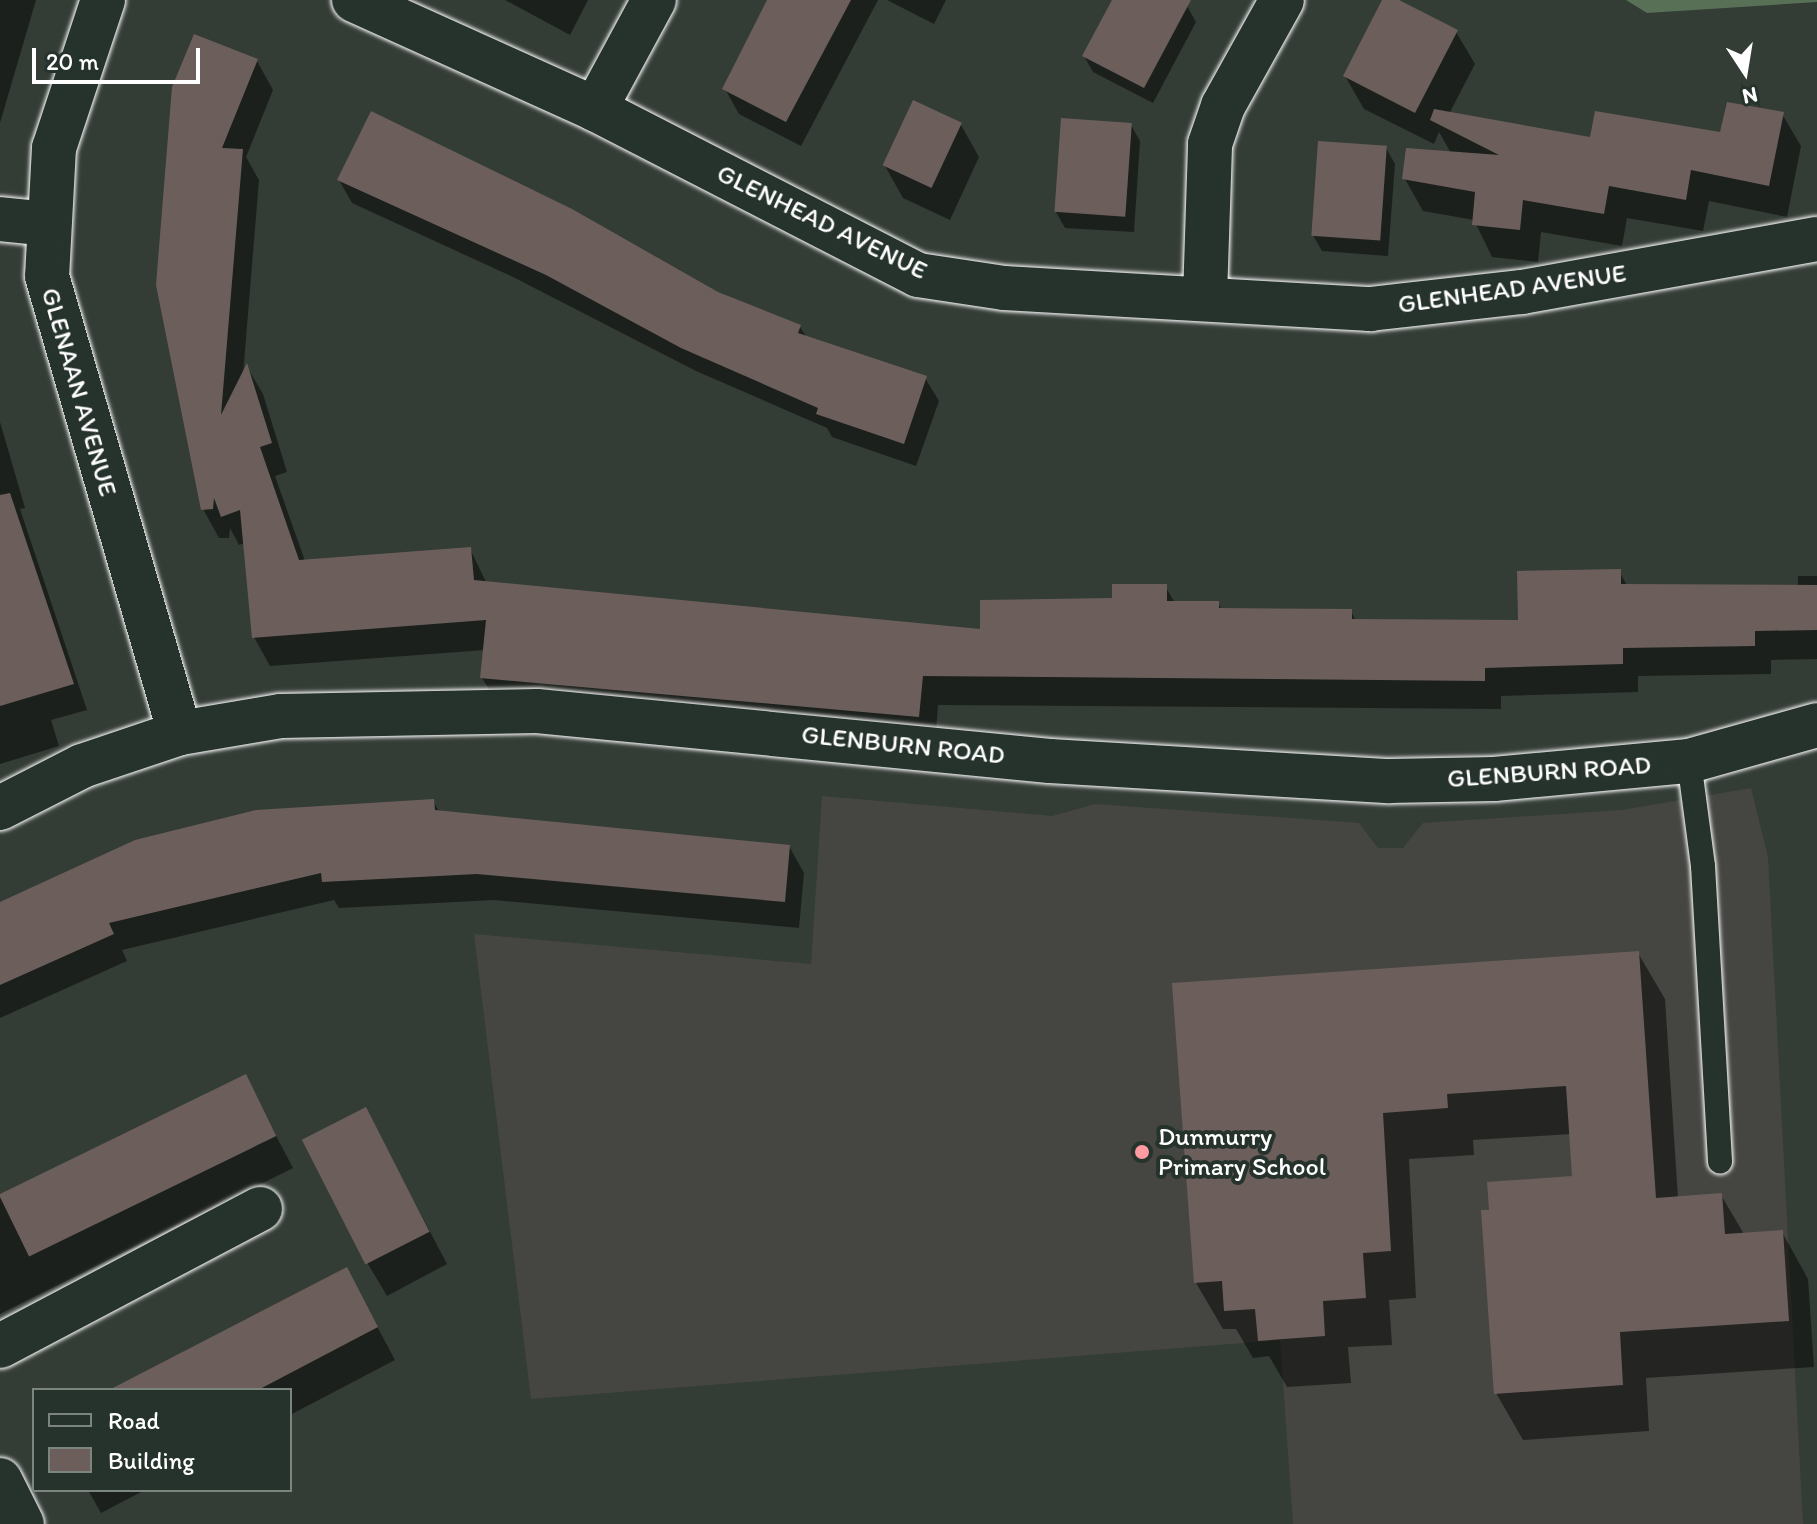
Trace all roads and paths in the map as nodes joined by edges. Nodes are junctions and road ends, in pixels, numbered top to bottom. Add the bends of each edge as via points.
1 (103, 0) edge
2 (354, 0) edge
3 (654, 0) edge
4 (1282, 0) edge
5 (595, 109) junction
6 (0, 219) edge
7 (48, 224) junction
8 (1817, 239) edge
9 (1205, 297) junction
10 (1817, 725) edge
11 (180, 733) junction
12 (1689, 761) junction
13 (0, 808) edge
14 (1720, 1162) dead end
15 (260, 1209) dead end
16 (0, 1346) edge
17 (0, 1480) edge
18 (22, 1524) edge

1 - 7 street, GLENAAN AVENUE via 54,148
2 - 5 street, GLENHEAD AVENUE
3 - 5 street
4 - 9 street via 1223,106 1210,144
5 - 9 street, GLENHEAD AVENUE via 918,275 1004,288
6 - 7 street
7 - 11 street, GLENAAN AVENUE via 47,276
8 - 9 street, GLENHEAD AVENUE via 1522,292 1370,309
10 - 12 street, GLENBURN ROAD
11 - 12 street, GLENBURN ROAD via 281,716 537,711 1050,761 1308,779 1494,779
11 - 13 street, GLENBURN ROAD via 82,766
12 - 14 lane via 1703,866
15 - 16 street
17 - 18 street

